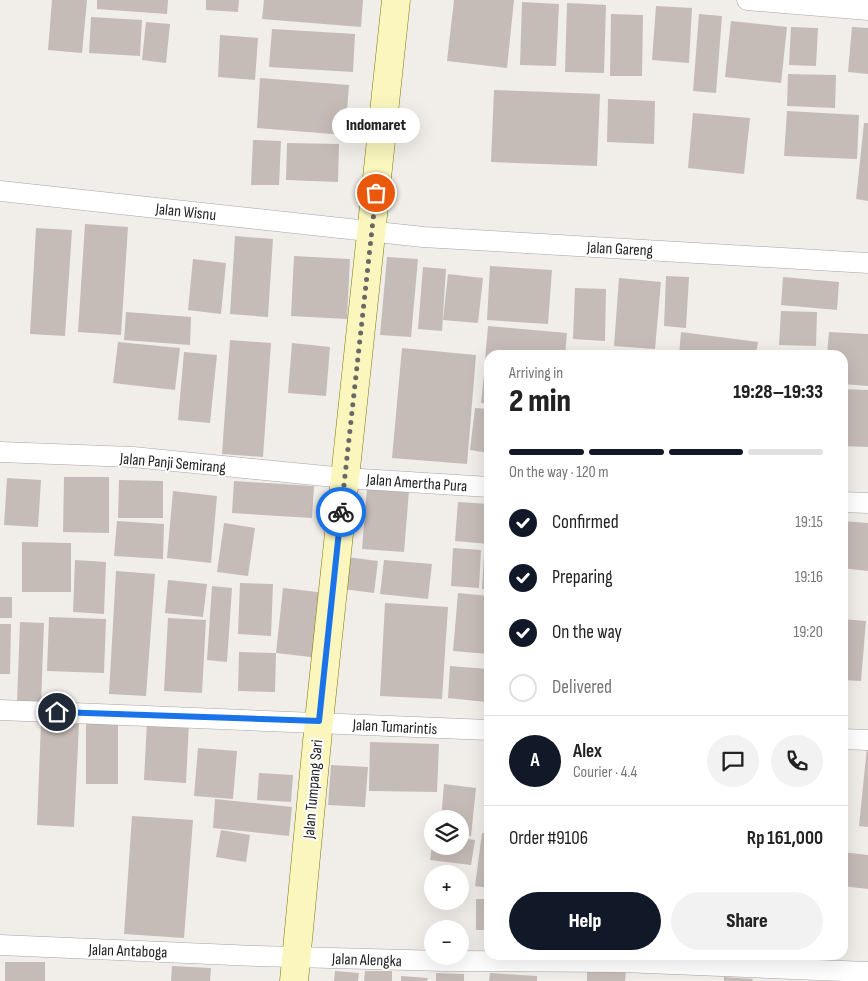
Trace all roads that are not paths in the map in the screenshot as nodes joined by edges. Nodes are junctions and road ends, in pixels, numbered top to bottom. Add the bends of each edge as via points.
1 (396, 0) edge
2 (746, 0) edge
3 (868, 10) edge
4 (0, 191) edge
5 (372, 232) junction
6 (868, 263) edge
7 (0, 452) edge
8 (345, 478) junction
9 (484, 487) edge
10 (848, 502) edge
11 (868, 503) edge
12 (0, 710) edge
13 (311, 721) junction
14 (484, 730) edge
15 (848, 739) edge
16 (868, 740) edge
17 (0, 945) edge
18 (256, 956) joint
19 (296, 969) edge
20 (868, 972) edge

1 - 5 main road, Jalan Tumpang Sari
2 - 3 street
4 - 5 street, Jalan Wisnu
5 - 6 street, Jalan Gareng
5 - 8 main road, Jalan Tumpang Sari
7 - 8 street, Jalan Panji Semirang via 133,457
8 - 9 street, Jalan Amertha Pura
8 - 13 main road, Jalan Tumpang Sari
10 - 11 street
12 - 13 street, Jalan Tumarintis
13 - 14 street, Jalan Tumarintis
13 - 19 main road, Jalan Tumpang Sari
15 - 16 street
17 - 18 street, Jalan Antaboga
18 - 19 street, Jalan Alengka
19 - 20 street, Jalan Alengka via 444,961 632,962

